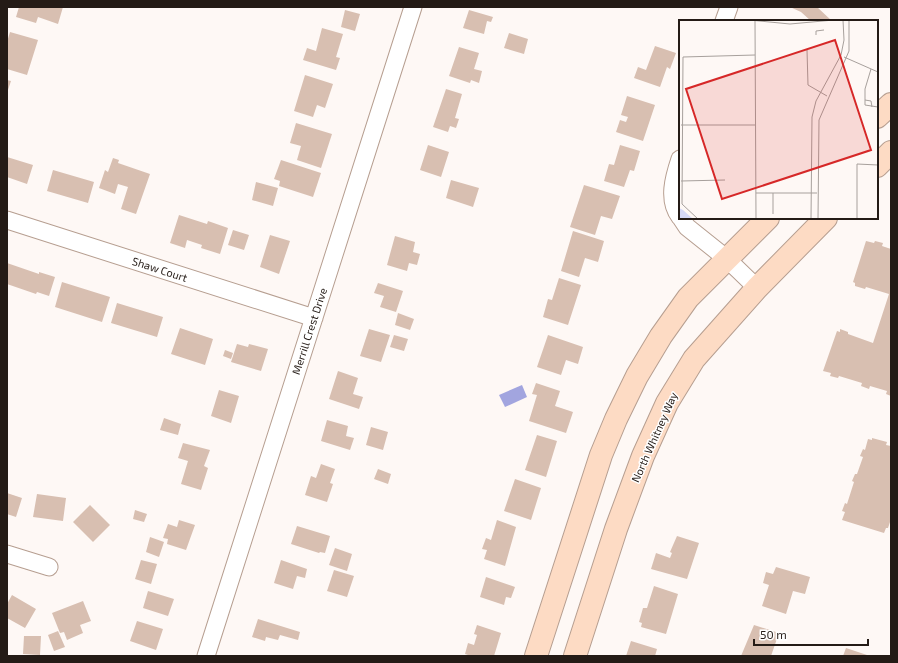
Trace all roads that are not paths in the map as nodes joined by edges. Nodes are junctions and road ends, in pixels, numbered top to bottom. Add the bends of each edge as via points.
1 (413, 7) edge
2 (729, 7) edge
3 (724, 20) edge
4 (891, 104) edge
5 (878, 116) edge
6 (891, 152) edge
7 (679, 162) edge
8 (878, 165) edge
9 (679, 216) edge
10 (681, 219) edge
11 (767, 219) edge
12 (825, 219) edge
13 (7, 220) edge
14 (727, 259) junction
15 (757, 288) junction
16 (314, 318) junction
17 (7, 554) edge
18 (49, 567) dead end
19 (206, 656) edge
20 (536, 656) edge
21 (575, 656) edge

1 - 16 street, Merrill Crest Drive
2 - 3 street
4 - 5 main road
6 - 8 main road
7 - 9 street via 672,196
10 - 14 street
11 - 14 main road
12 - 15 main road, North Whitney Way
13 - 16 street, Shaw Court
14 - 15 street
14 - 20 main road via 688,298 660,336 616,419 601,455
15 - 21 main road, North Whitney Way via 694,358 667,403 643,456 616,529
16 - 19 street, Merrill Crest Drive
17 - 18 street

